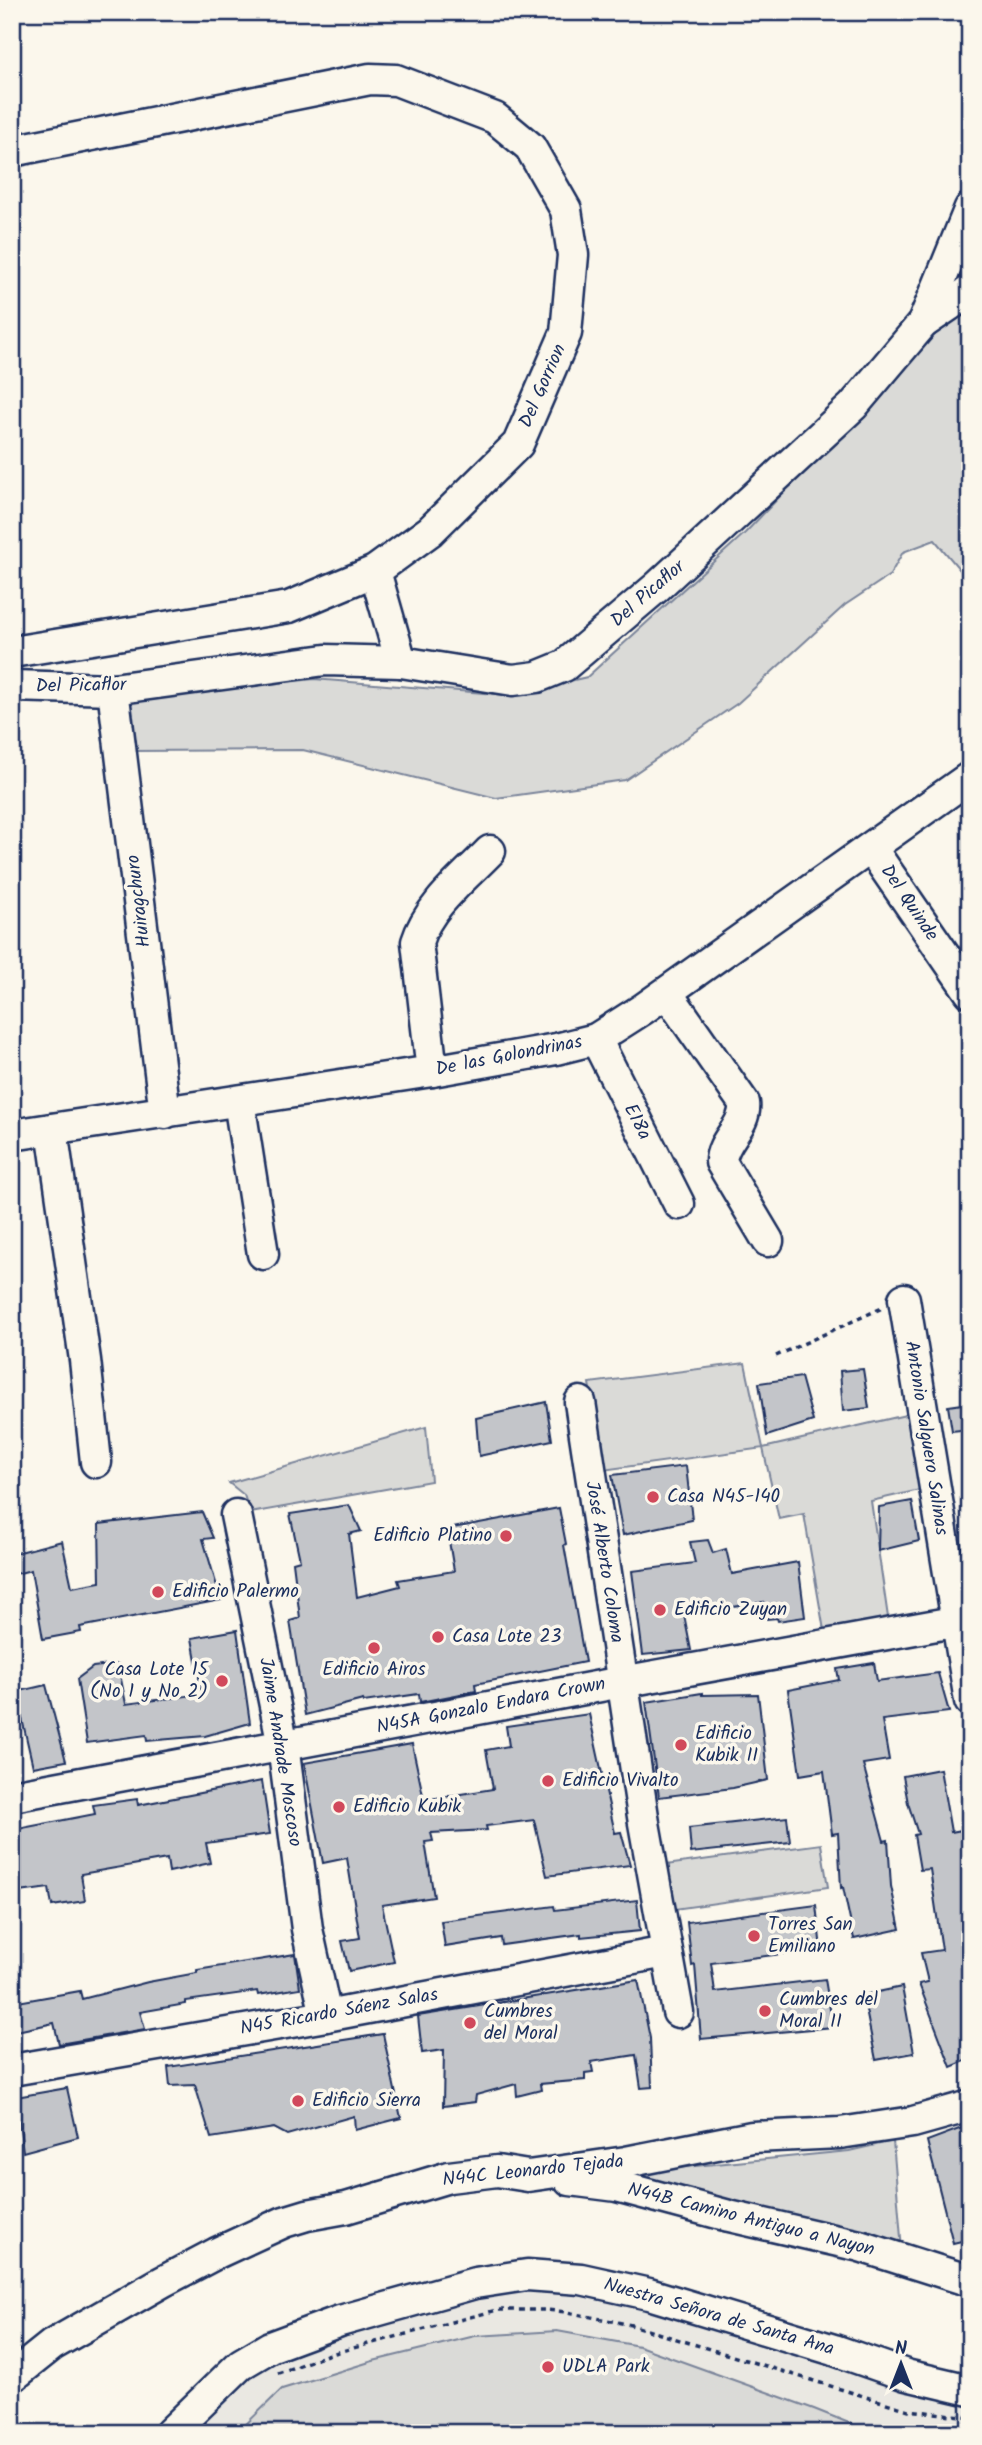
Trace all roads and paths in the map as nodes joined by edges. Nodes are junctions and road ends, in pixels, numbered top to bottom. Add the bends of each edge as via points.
1 (12, 151) edge
2 (970, 208) edge
3 (970, 290) edge
4 (923, 323) junction
5 (375, 570) junction
6 (12, 652) edge
7 (401, 662) junction
8 (12, 686) edge
9 (113, 689) junction
10 (970, 777) edge
11 (871, 848) junction
12 (490, 851) dead end
13 (970, 992) edge
14 (667, 993) junction
15 (596, 1039) junction
16 (432, 1071) junction
17 (239, 1101) junction
18 (164, 1112) junction
19 (52, 1129) junction
20 (12, 1135) edge
21 (679, 1204) dead end
22 (768, 1241) dead end
23 (263, 1254) dead end
24 (904, 1299) joint
25 (776, 1356) dead end
26 (580, 1402) dead end
27 (96, 1462) dead end
28 (236, 1515) dead end
29 (963, 1620) edge
30 (622, 1682) junction
31 (970, 1701) edge
32 (283, 1745) junction
33 (12, 1796) edge
34 (666, 1952) junction
35 (322, 2003) junction
36 (678, 2012) dead end
37 (12, 2070) edge
38 (970, 2106) edge
39 (528, 2176) junction
40 (970, 2281) edge
41 (12, 2376) edge
42 (272, 2376) dead end
43 (970, 2390) edge
44 (970, 2417) edge
45 (170, 2433) edge

1 - 5 street, Del Gorrion via 370,79 396,80 495,118 530,147 566,210 573,255 566,333 517,444 430,531
2 - 4 street
3 - 4 street
4 - 7 street, Del Picaflor via 853,406 564,666 513,680
5 - 6 street, Del Gorrion via 289,607
5 - 7 street
7 - 9 street, Del Picaflor via 294,662
8 - 9 street, Del Picaflor
9 - 18 street, Huiragchuro
10 - 11 street, De las Golondrinas
11 - 13 street, Del Quinde
11 - 14 street, De las Golondrinas
12 - 16 street via 422,924 417,942
14 - 15 street, De las Golondrinas
14 - 22 street via 744,1103 742,1120 722,1162
15 - 16 street, De las Golondrinas
15 - 21 street, E18a
16 - 17 street, De las Golondrinas
17 - 18 street, De las Golondrinas
17 - 23 street
18 - 19 street, De las Golondrinas
19 - 20 street, De las Golondrinas
19 - 27 street
24 - 25 path
24 - 29 street, Antonio Salguero Salinas
26 - 30 street, José Alberto Coloma
28 - 32 street, Jaime Andrade Moscoso
29 - 30 street, N45A Gonzalo Endara Crown
29 - 31 street, Antonio Salguero Salinas
30 - 32 street, N45A Gonzalo Endara Crown
30 - 34 street, José Alberto Coloma
32 - 33 street, N45A Gonzalo Endara Crown
32 - 35 street, Jaime Andrade Moscoso via 307,1929
34 - 35 street, N45 Ricardo Sáenz Salas
34 - 36 street, José Alberto Coloma
35 - 37 street, N45 Ricardo Sáenz Salas
38 - 39 street, N44C Leonardo Tejada via 914,2122 840,2133 752,2137
39 - 40 street, N44B Camino Antiguo a Nayon via 617,2186 860,2246
39 - 41 street, N44C Leonardo Tejada via 497,2171 449,2177 284,2222 97,2319
42 - 44 path via 402,2333 497,2310 521,2309 567,2312 631,2325 909,2410
43 - 45 street, Nuestra Señora de Santa Ana via 906,2375 649,2294 581,2279 527,2275 475,2283 340,2321 270,2347 241,2364

